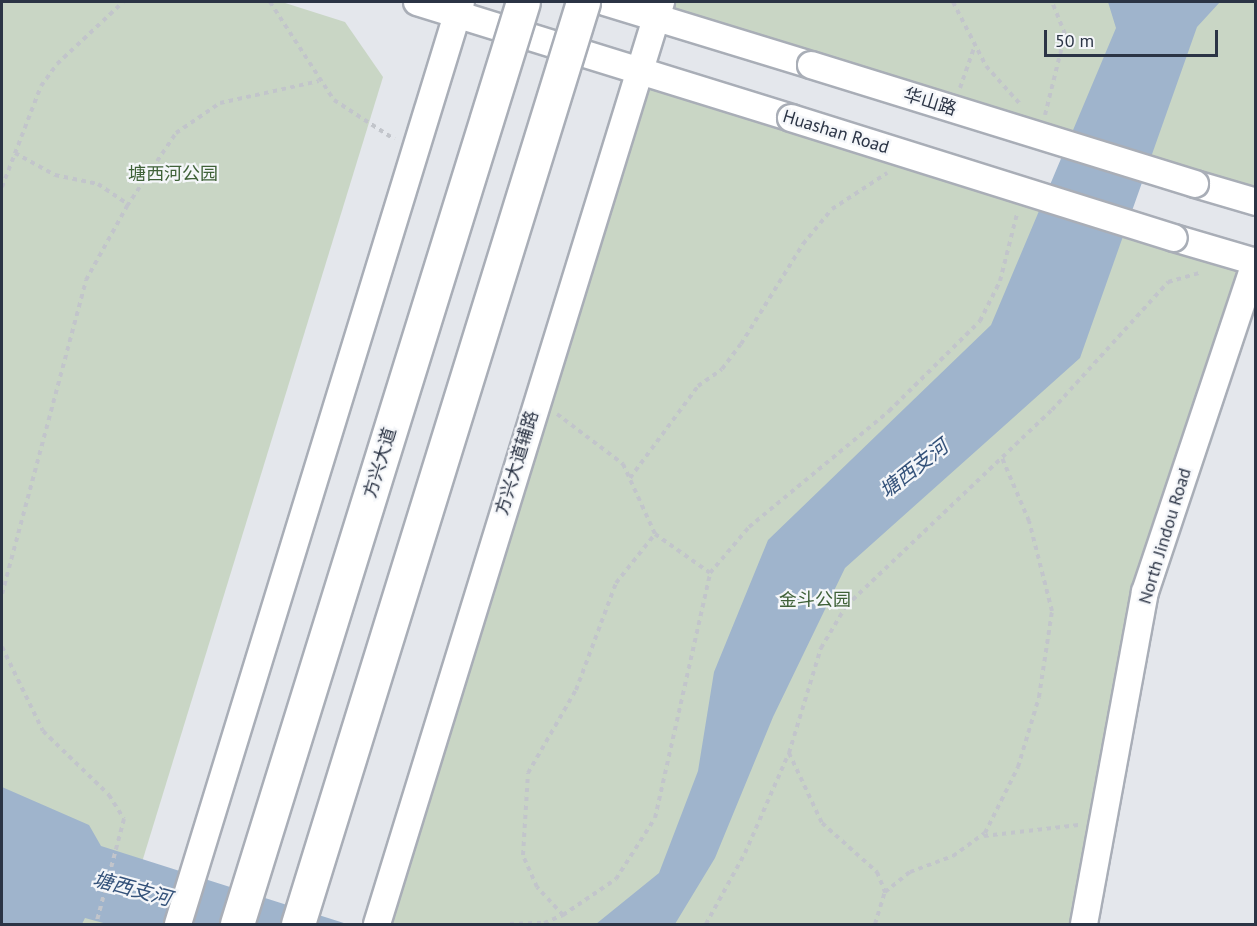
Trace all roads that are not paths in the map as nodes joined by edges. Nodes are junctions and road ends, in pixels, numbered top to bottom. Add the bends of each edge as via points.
1 (417, 2) edge
2 (523, 2) edge
3 (583, 2) edge
4 (605, 2) edge
5 (459, 8) edge
6 (658, 9) edge
7 (639, 71) junction
8 (1256, 202) edge
9 (1255, 262) edge
10 (178, 924) edge
11 (237, 924) edge
12 (298, 924) edge
13 (377, 924) edge
14 (1084, 924) edge

1 - 5 street, Huashan Road
2 - 11 highway, 方兴大道, bridge
3 - 12 highway, bridge
4 - 6 street, 华山路
5 - 7 street, Huashan Road
5 - 10 street
6 - 7 street, 方兴大道辅路
6 - 8 street, 华山路, bridge via 812,65
7 - 9 street, Huashan Road, bridge
7 - 13 street, 方兴大道辅路
9 - 14 street, North Jindou Road via 1145,592

